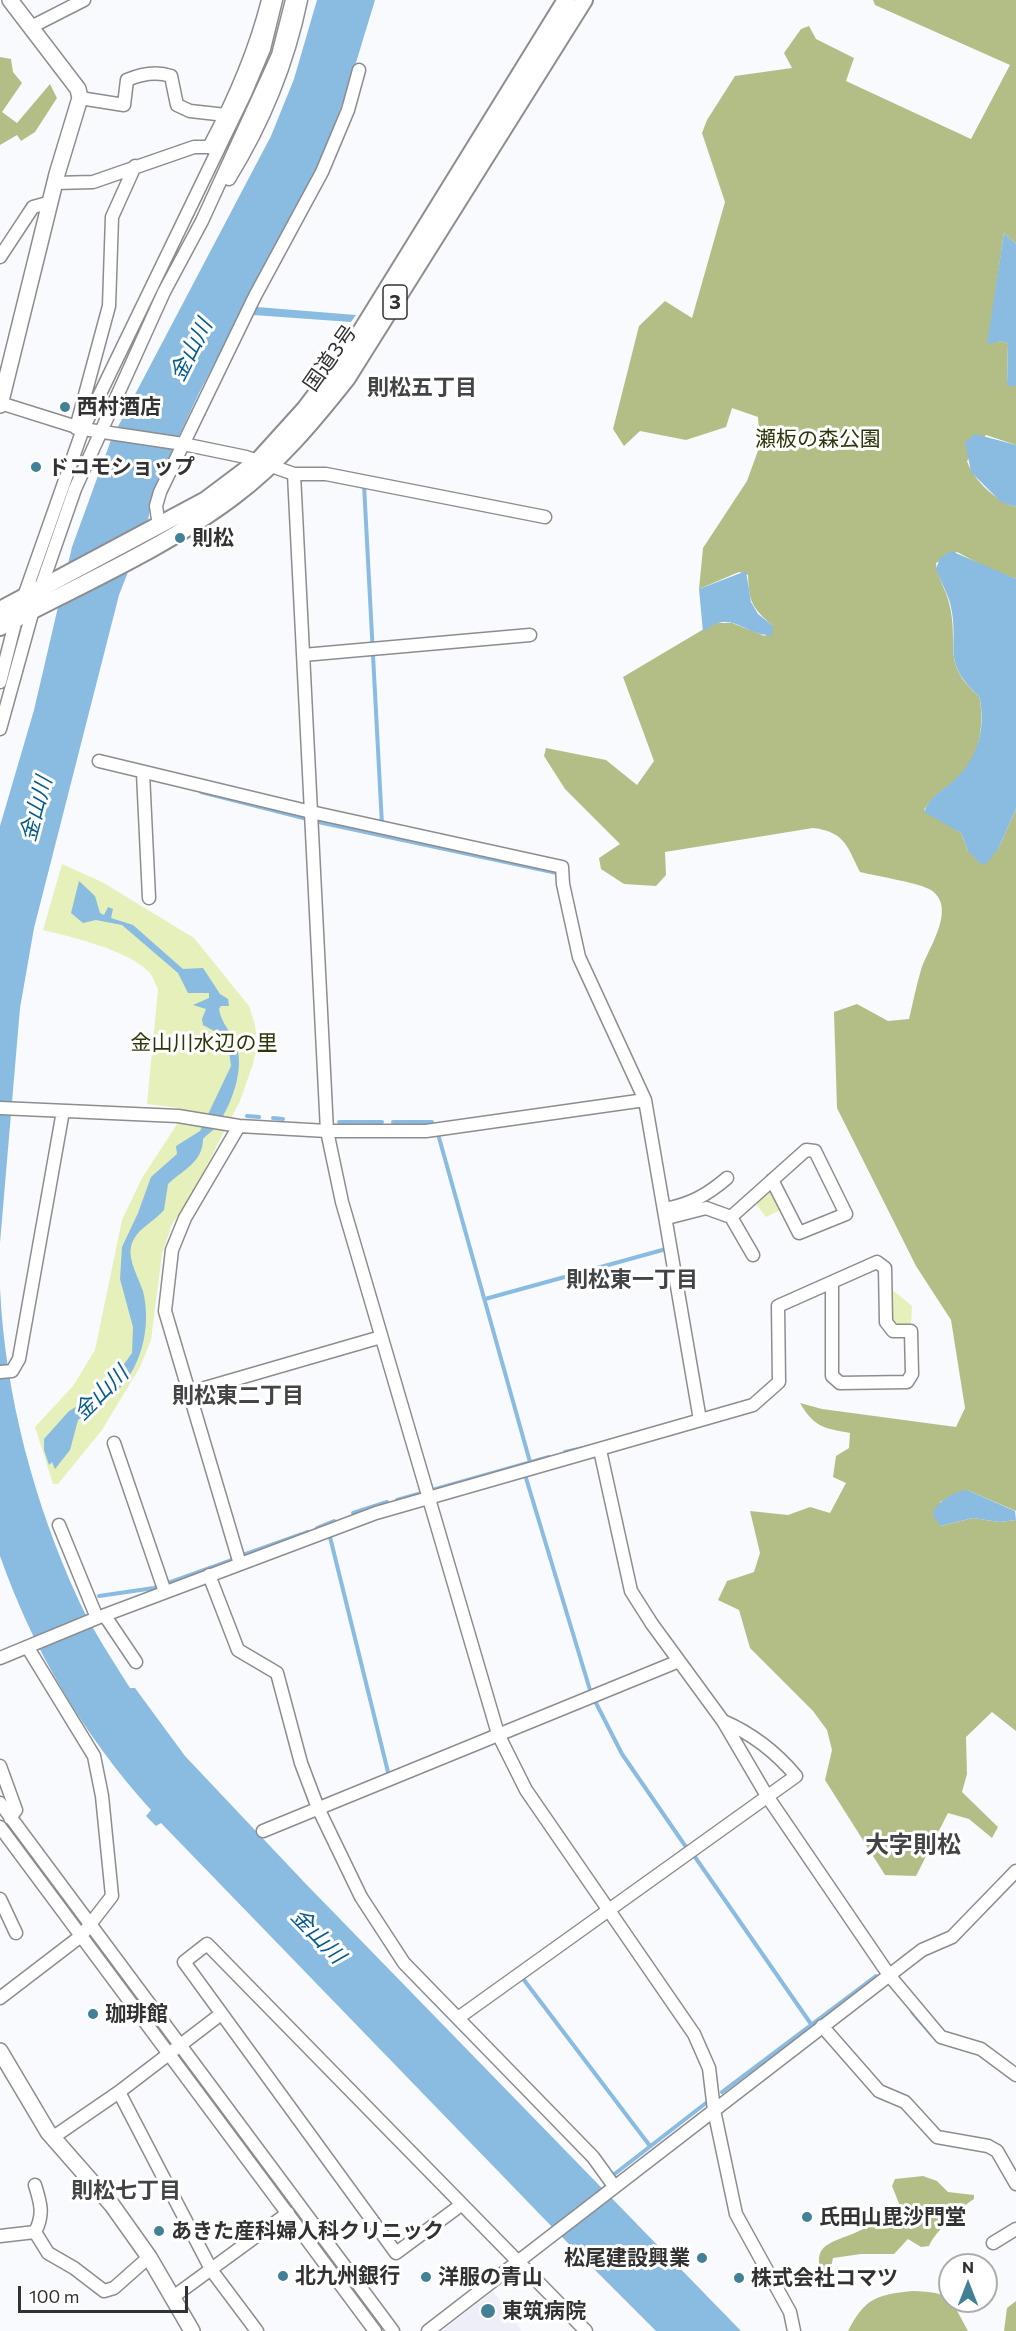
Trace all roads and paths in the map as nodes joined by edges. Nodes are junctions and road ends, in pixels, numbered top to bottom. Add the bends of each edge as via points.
1 (10, 0) edge
2 (84, 0) edge
3 (268, 0) edge
4 (276, 0) edge
5 (292, 0) edge
6 (301, 0) edge
7 (566, 0) edge
8 (584, 0) edge
9 (66, 4) edge
10 (31, 27) junction
11 (359, 70) dead end
12 (80, 98) junction
13 (226, 115) junction
14 (213, 149) junction
15 (135, 165) junction
16 (55, 183) junction
17 (51, 202) junction
18 (202, 221) junction
19 (0, 257) edge
20 (0, 404) edge
21 (80, 428) junction
22 (99, 431) junction
23 (183, 444) junction
24 (264, 463) junction
25 (294, 474) junction
26 (545, 517) dead end
27 (156, 527) junction
28 (43, 585) junction
29 (28, 604) junction
30 (0, 610) edge
31 (16, 619) junction
32 (0, 627) edge
33 (530, 635) dead end
34 (303, 655) junction
35 (0, 682) edge
36 (0, 729) edge
37 (99, 761) dead end
38 (143, 773) junction
39 (311, 813) junction
40 (149, 898) dead end
41 (645, 1100) junction
42 (0, 1108) edge
43 (63, 1111) junction
44 (239, 1126) junction
45 (327, 1131) junction
46 (727, 1178) dead end
47 (772, 1180) junction
48 (666, 1214) junction
49 (731, 1217) junction
50 (753, 1255) dead end
51 (832, 1283) junction
52 (381, 1337) junction
53 (5, 1372) edge
54 (190, 1392) junction
55 (700, 1420) junction
56 (114, 1443) dead end
57 (600, 1450) junction
58 (428, 1498) junction
59 (59, 1525) dead end
60 (240, 1564) junction
61 (209, 1575) junction
62 (165, 1592) junction
63 (98, 1618) junction
64 (29, 1647) junction
65 (0, 1659) edge
66 (679, 1661) junction
67 (136, 1662) dead end
68 (723, 1721) junction
69 (498, 1734) junction
70 (0, 1766) edge
71 (767, 1796) junction
72 (0, 1803) edge
73 (318, 1808) junction
74 (10, 1818) junction
75 (0, 1827) edge
76 (263, 1831) dead end
77 (1016, 1871) edge
78 (0, 1899) edge
79 (608, 1912) junction
80 (90, 1925) junction
81 (15, 1933) dead end
82 (81, 1936) junction
83 (889, 1975) junction
84 (0, 1998) edge
85 (221, 2014) junction
86 (458, 2018) junction
87 (822, 2026) junction
88 (181, 2044) junction
89 (0, 2051) edge
90 (170, 2053) junction
91 (1016, 2075) edge
92 (119, 2092) junction
93 (714, 2110) junction
94 (52, 2138) junction
95 (1016, 2184) edge
96 (35, 2185) dead end
97 (612, 2188) junction
98 (461, 2205) junction
99 (288, 2213) junction
100 (1016, 2229) edge
101 (35, 2232) junction
102 (0, 2235) edge
103 (993, 2243) dead end
104 (149, 2257) junction
105 (517, 2261) junction
106 (213, 2271) junction
107 (173, 2297) junction
108 (192, 2331) edge
109 (258, 2331) edge
110 (375, 2331) edge
111 (393, 2331) edge
112 (428, 2331) edge
113 (586, 2331) edge
114 (794, 2331) edge

1 - 10 main road
2 - 9 street
3 - 13 street via 259,35
4 - 14 street via 264,49
5 - 18 street via 278,55
6 - 18 street via 276,85 245,152
7 - 24 highway, 国道3号 / 3 via 349,351
8 - 24 highway, 国道3号 / 3 via 347,378 310,424
9 - 10 street
10 - 12 main road via 78,89
11 - 23 street via 348,110 322,172 255,296
12 - 13 street via 124,105 127,80 163,73 171,76 177,105 190,111
12 - 16 main road
13 - 14 street
14 - 15 street via 194,147
14 - 21 street
15 - 16 street via 93,182
15 - 21 street via 112,217 108,306
16 - 17 main road
17 - 19 street via 33,207
17 - 20 main road
18 - 22 street
20 - 21 street
21 - 22 street
21 - 29 street
22 - 23 street
22 - 28 street via 57,535
23 - 24 street
23 - 27 street via 160,492
24 - 25 street
24 - 27 highway, 国道3号 / 3
24 - 29 highway, 国道3号 / 3 via 205,517 57,596
25 - 26 street via 326,474
25 - 34 street
27 - 28 highway, 国道3号 / 3
28 - 29 highway, 国道3号 / 3
29 - 30 highway, 国道3号 / 3
29 - 31 highway, 国道3号 / 3
29 - 36 street
31 - 32 highway, 国道3号 / 3
31 - 35 street
33 - 34 street
34 - 39 street
37 - 38 street
38 - 39 street
38 - 40 street
39 - 41 street via 562,867 579,957
39 - 45 street
41 - 45 street via 426,1131
41 - 48 street
42 - 43 street
43 - 44 street via 183,1118
43 - 53 street via 19,1359 12,1371
44 - 45 street
44 - 54 street via 185,1218 172,1250 165,1311
45 - 52 street via 342,1202
46 - 48 street via 708,1195
47 - 47 street via 806,1150 815,1151 846,1214 799,1233
47 - 49 street
48 - 49 street via 706,1208
48 - 55 street
49 - 50 street
51 - 51 street via 877,1262 885,1268 886,1322 893,1331 911,1331 912,1374 907,1382 840,1383 832,1376
51 - 55 street via 778,1305 779,1382 753,1405
52 - 54 street
52 - 58 street
54 - 60 street
55 - 57 street
56 - 62 street
57 - 58 street
57 - 66 street via 631,1591
58 - 60 street via 376,1513
58 - 69 street
59 - 63 street
60 - 61 street
61 - 62 street
61 - 73 street via 238,1650 277,1673 301,1763
62 - 63 street
63 - 64 street
63 - 67 street
64 - 65 street
64 - 80 street via 94,1756 112,1896
66 - 68 street
66 - 69 street
68 - 71 street
68 - 71 street via 770,1748 796,1776
69 - 73 street
69 - 79 street via 526,1790
70 - 74 street via 15,1810
71 - 79 street
71 - 83 street
72 - 74 street
73 - 76 street
73 - 86 street via 361,1897 404,1963
74 - 80 street
75 - 82 street
77 - 83 street via 952,1937 922,1950
78 - 81 street
79 - 86 street
79 - 93 street via 694,2034 709,2068
80 - 82 street
80 - 88 street
82 - 84 street
82 - 90 street
83 - 87 street
83 - 91 street via 941,2037 981,2049
85 - 88 street
85 - 98 street via 396,2253
85 - 98 street via 184,1962 207,1944
86 - 97 street via 593,2157
87 - 93 street
87 - 95 street via 879,2091 904,2102 936,2138 988,2145 997,2151
88 - 90 street
88 - 111 street
89 - 94 main road
90 - 92 street
90 - 99 street
92 - 94 street
92 - 106 street
93 - 97 street
93 - 114 street via 736,2214 790,2312
94 - 104 main road via 112,2205
96 - 101 street via 42,2219
97 - 105 street
98 - 105 street
99 - 106 street
99 - 110 street
100 - 103 street
101 - 102 street
101 - 104 street via 48,2253 104,2291 114,2288
104 - 107 main road
105 - 112 street
105 - 113 street
106 - 107 street
106 - 109 street
107 - 108 main road

